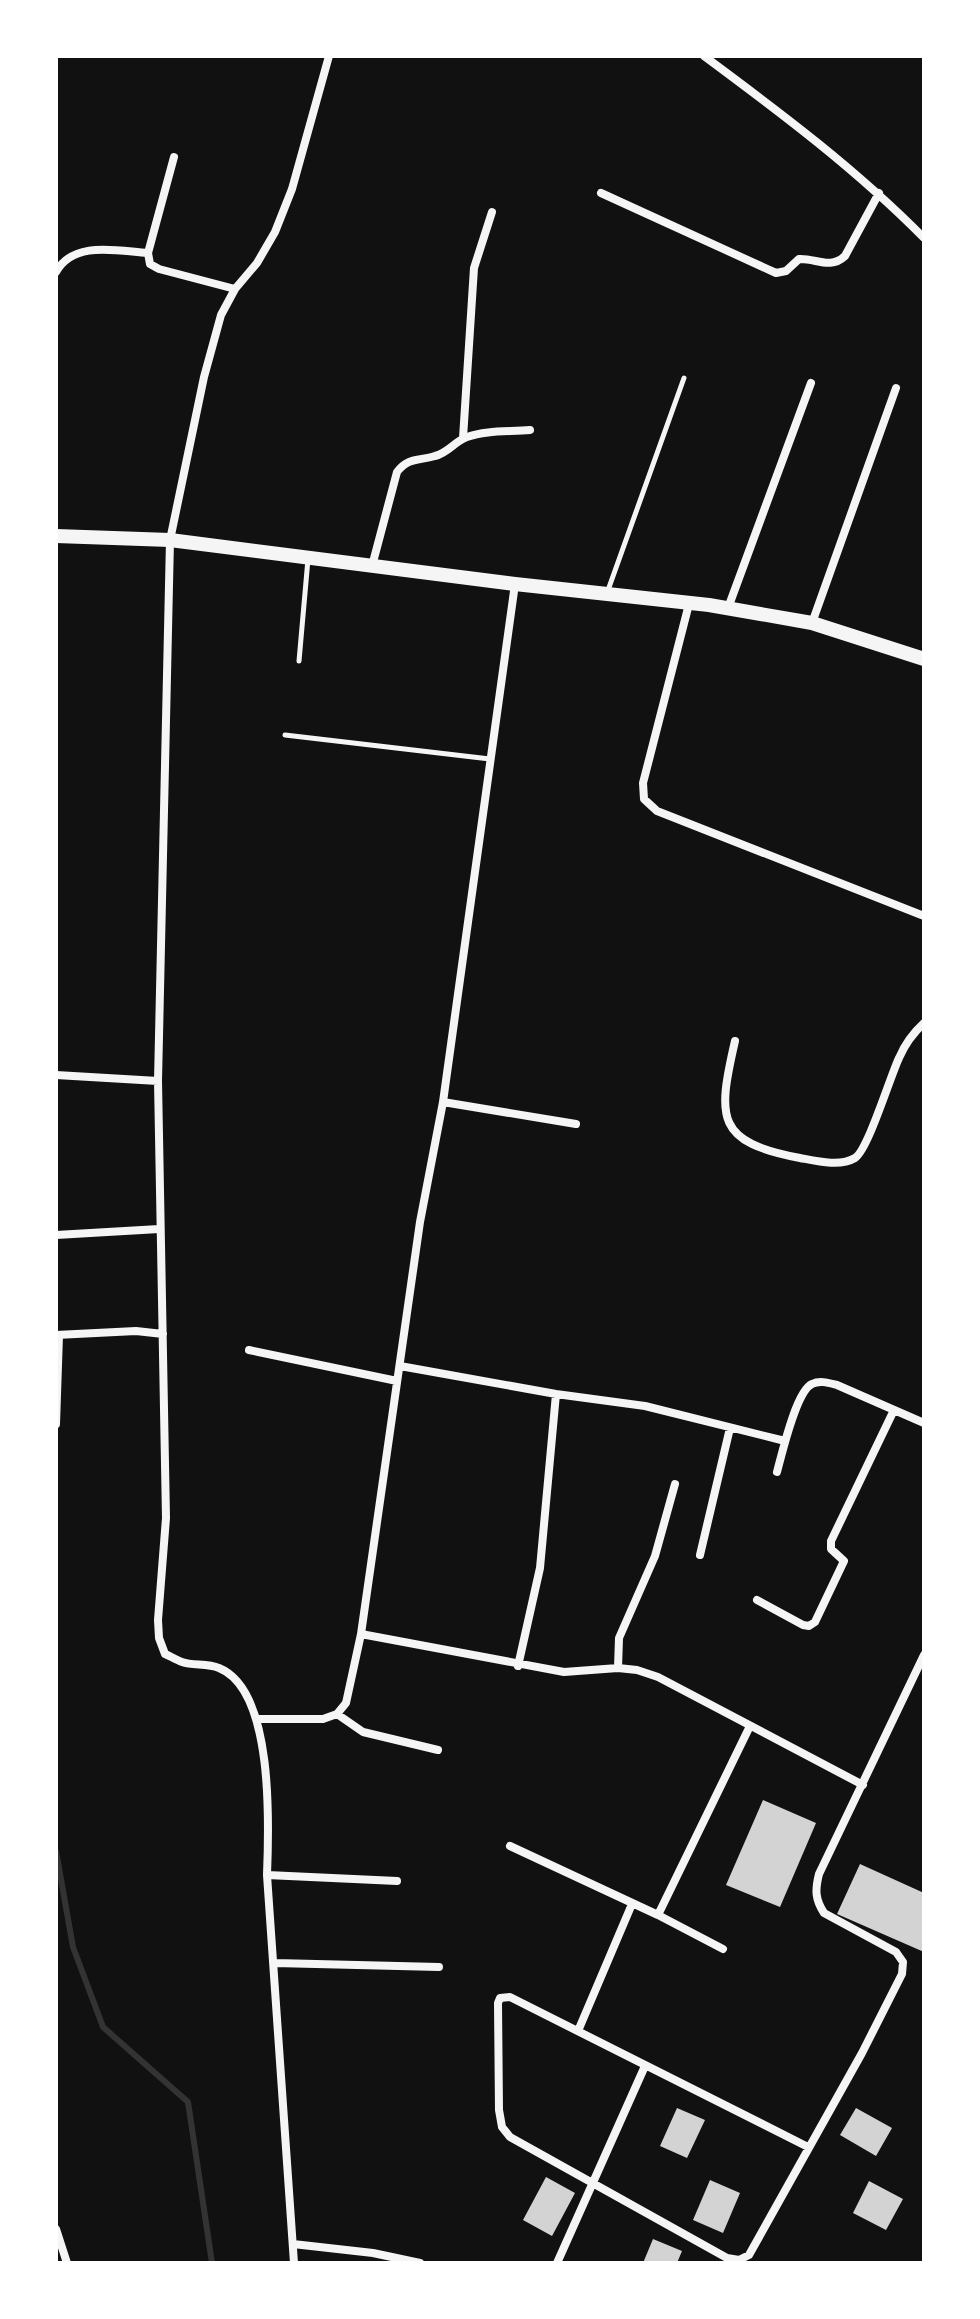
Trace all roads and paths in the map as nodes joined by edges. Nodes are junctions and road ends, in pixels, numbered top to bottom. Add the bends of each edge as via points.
1 (329, 56) edge
2 (704, 56) edge
3 (174, 157) dead end
4 (601, 193) dead end
5 (879, 193) junction
6 (492, 212) dead end
7 (924, 238) edge
8 (148, 253) junction
9 (56, 272) edge
10 (235, 289) junction
11 (684, 378) dead end
12 (811, 383) dead end
13 (896, 388) dead end
14 (530, 430) dead end
15 (463, 438) junction
16 (56, 536) edge
17 (170, 540) junction
18 (308, 558) junction
19 (372, 566) junction
20 (515, 584) junction
21 (607, 594) junction
22 (689, 604) junction
23 (728, 608) junction
24 (812, 623) junction
25 (920, 655) edge
26 (299, 661) dead end
27 (285, 735) dead end
28 (490, 759) junction
29 (924, 916) edge
30 (924, 1023) edge
31 (735, 1041) dead end
32 (56, 1075) edge
33 (158, 1081) junction
34 (443, 1102) junction
35 (576, 1124) dead end
36 (159, 1229) junction
37 (56, 1235) edge
38 (163, 1334) junction
39 (57, 1335) edge
40 (249, 1350) dead end
41 (400, 1366) junction
42 (397, 1381) junction
43 (556, 1394) junction
44 (894, 1410) junction
45 (924, 1423) edge
46 (56, 1424) edge
47 (730, 1428) junction
48 (785, 1441) junction
49 (777, 1472) dead end
50 (675, 1484) dead end
51 (700, 1555) dead end
52 (757, 1600) dead end
53 (361, 1634) junction
54 (924, 1655) edge
55 (518, 1666) junction
56 (618, 1668) junction
57 (920, 1676) edge
58 (337, 1714) junction
59 (256, 1719) junction
60 (750, 1726) junction
61 (438, 1750) dead end
62 (863, 1785) junction
63 (510, 1846) dead end
64 (267, 1875) junction
65 (397, 1881) dead end
66 (632, 1904) junction
67 (658, 1915) junction
68 (723, 1949) dead end
69 (275, 1963) junction
70 (439, 1967) dead end
71 (578, 2031) junction
72 (645, 2066) junction
73 (808, 2147) junction
74 (592, 2181) junction
75 (56, 2229) edge
76 (293, 2244) junction
77 (67, 2263) edge
78 (294, 2263) edge
79 (418, 2263) edge
80 (557, 2263) edge

1 - 10 street via 275,232
2 - 5 street
3 - 8 street
4 - 5 street via 776,273 799,259 838,263
5 - 7 street
6 - 15 street via 472,290
8 - 9 street via 76,253
8 - 10 street via 150,264 159,269
10 - 17 street via 221,315 204,377
11 - 21 lane
12 - 23 street
13 - 24 street
14 - 15 street
15 - 19 street via 446,452 402,464
16 - 17 main road
17 - 18 main road
17 - 33 street
18 - 19 main road
18 - 26 lane
19 - 20 main road
20 - 21 main road
20 - 28 street
21 - 22 main road
22 - 23 main road
22 - 29 street via 643,783 644,799 657,811
23 - 24 main road
24 - 25 main road
27 - 28 lane
28 - 34 street
30 - 31 street via 900,1055 862,1150 849,1161 825,1162 755,1148 736,1135 726,1115
32 - 33 street
33 - 36 street
34 - 35 street
34 - 41 street
36 - 37 street
36 - 38 street
38 - 39 street
38 - 59 street via 166,1518 159,1638 165,1654 219,1668 244,1687
39 - 46 street
40 - 42 street
41 - 42 street
41 - 43 street
42 - 53 street
43 - 47 street via 645,1406
43 - 55 street via 540,1568
44 - 45 street
44 - 48 street via 837,1385 813,1383 805,1390
44 - 52 street via 831,1541 831,1549 844,1561 815,1622 803,1625
47 - 48 street
47 - 51 street
48 - 49 street
50 - 56 street via 655,1556 619,1638
53 - 55 street
53 - 58 street via 346,1703
54 - 57 street
55 - 56 street via 564,1672
56 - 60 street via 658,1677
57 - 62 street
58 - 59 street via 323,1719
58 - 61 street via 363,1732
59 - 64 street via 269,1822
60 - 62 street
60 - 67 street
62 - 73 street via 819,1874 816,1902 824,1913 896,1952 903,1968
63 - 66 street
64 - 65 street
64 - 69 street
66 - 67 street
66 - 71 street
67 - 68 street
69 - 70 street
69 - 76 street
71 - 72 street
71 - 74 street via 510,1997 500,1998 499,2110 510,2137
72 - 73 street
72 - 74 street
73 - 74 street via 749,2255 739,2260
74 - 80 street
75 - 77 street
76 - 78 street
76 - 79 street

